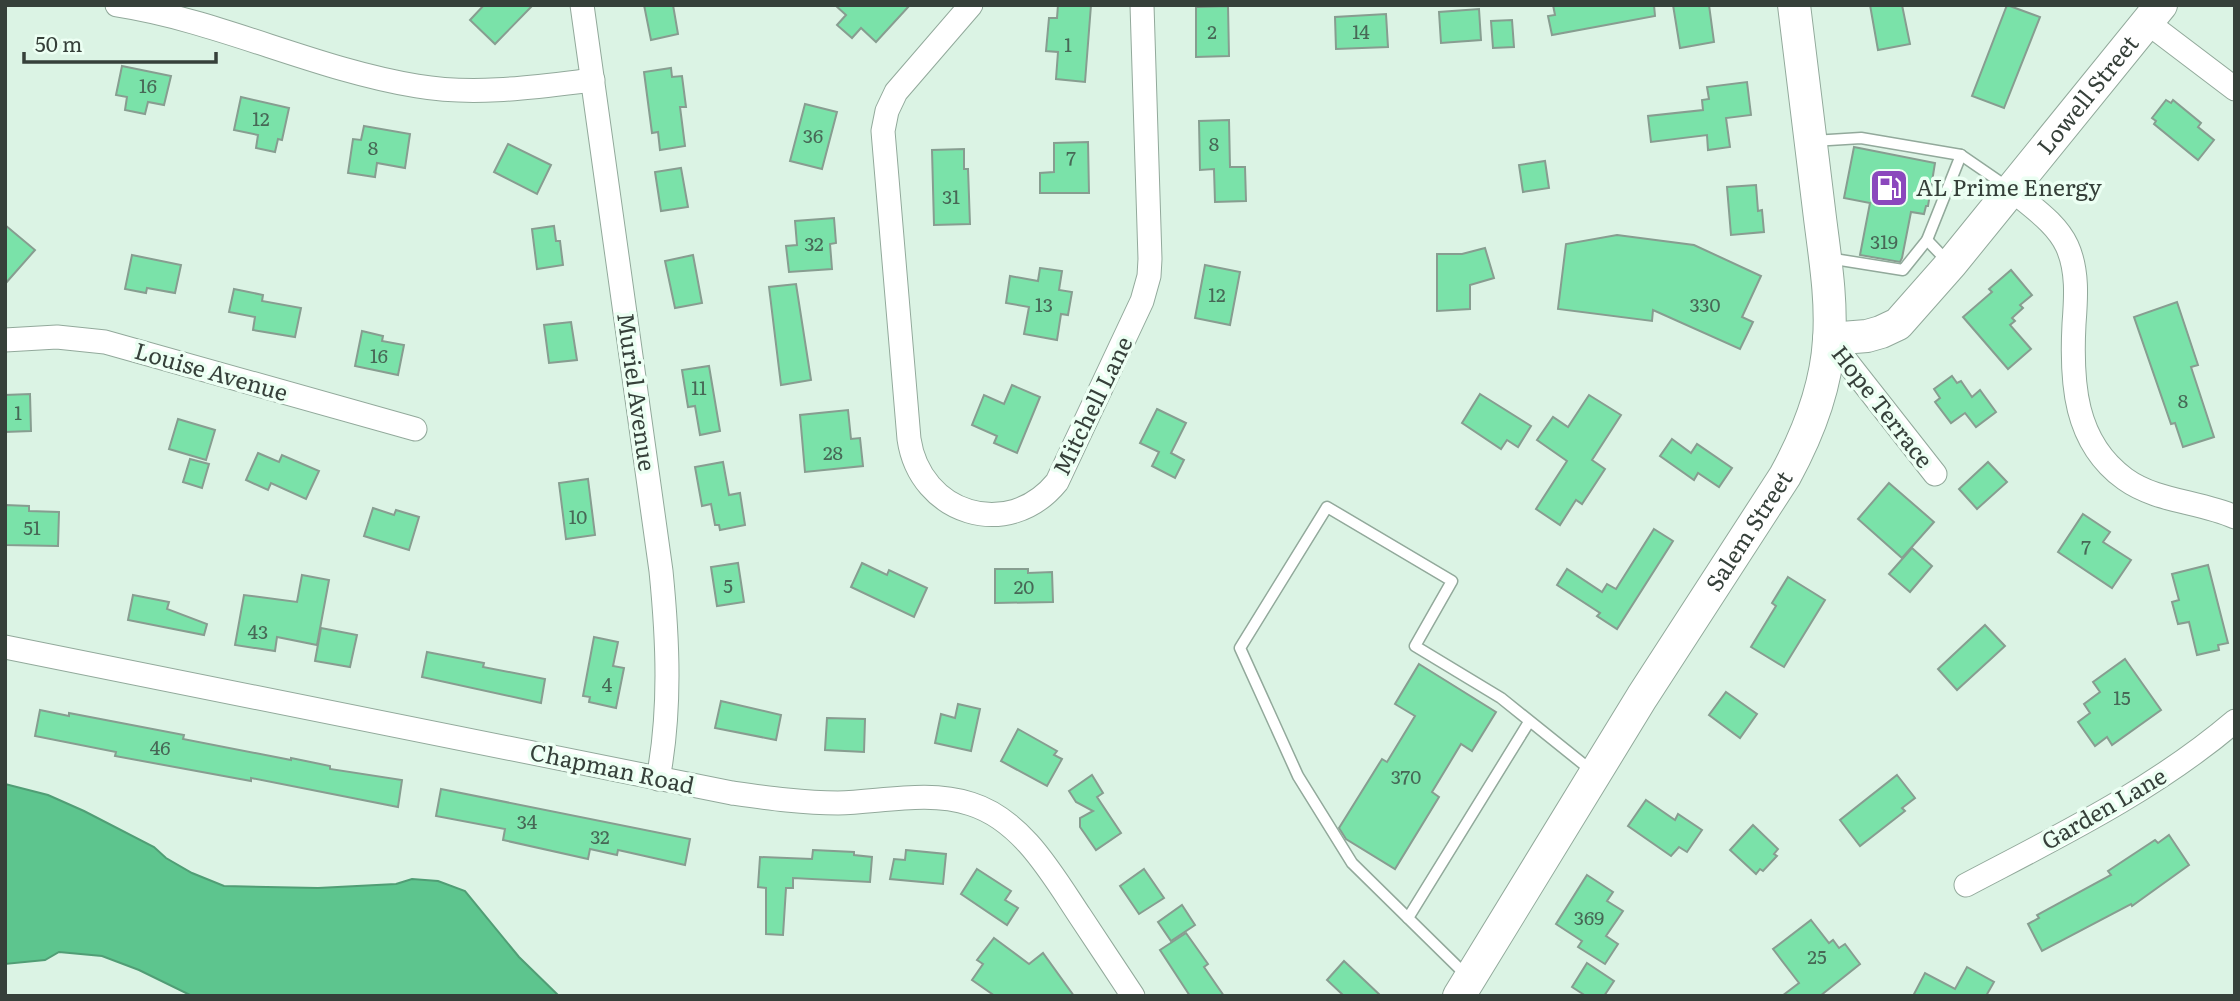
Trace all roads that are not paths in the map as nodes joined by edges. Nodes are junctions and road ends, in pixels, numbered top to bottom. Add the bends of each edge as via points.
1 (117, 5) edge
2 (582, 5) edge
3 (971, 5) edge
4 (1142, 5) edge
5 (1794, 5) edge
6 (2155, 14) edge
7 (593, 80) junction
8 (2235, 89) edge
9 (1812, 141) junction
10 (1961, 155) junction
11 (2011, 189) junction
12 (1927, 240) junction
13 (1825, 257) junction
14 (1951, 264) junction
15 (1829, 339) junction
16 (5, 340) edge
17 (415, 429) dead end
18 (1935, 474) dead end
19 (2235, 517) edge
20 (5, 647) edge
21 (2235, 721) edge
22 (1529, 722) junction
23 (1595, 773) junction
24 (659, 779) junction
25 (1966, 885) dead end
26 (1408, 918) junction
27 (1464, 987) edge
28 (1133, 996) edge

1 - 7 street via 168,15 349,71 419,87 497,90
2 - 7 street, Muriel Avenue
3 - 4 street, Mitchell Lane via 896,92 883,131 912,457 924,481 943,500 968,512 995,515 1029,505 1062,475 1148,285
5 - 9 main road, Salem Street
6 - 8 street
6 - 11 main road, Lowell Street
7 - 24 street, Muriel Avenue via 661,571 667,692
9 - 10 lane via 1861,138
9 - 13 main road, Salem Street
10 - 11 lane
10 - 12 lane
11 - 14 main road, Lowell Street
11 - 19 street via 2052,225 2071,256 2076,291 2074,391 2088,437 2104,461 2150,493
12 - 13 lane via 1903,270
12 - 14 lane
13 - 15 main road, Salem Street
14 - 15 main road, Lowell Street via 1898,324 1867,336
15 - 18 street, Hope Terrace
15 - 23 main road, Salem Street via 1815,412 1802,445
16 - 17 street, Louise Avenue via 57,337 105,342
20 - 24 street, Chapman Road
21 - 25 street, Garden Lane via 2135,794
22 - 23 lane
22 - 26 lane
22 - 26 lane via 1502,698 1415,646 1452,581 1327,507 1240,648 1298,776 1352,863
23 - 27 main road, Salem Street
24 - 28 street, Chapman Road via 795,801 941,799 970,803 1008,824 1031,846
26 - 27 lane

